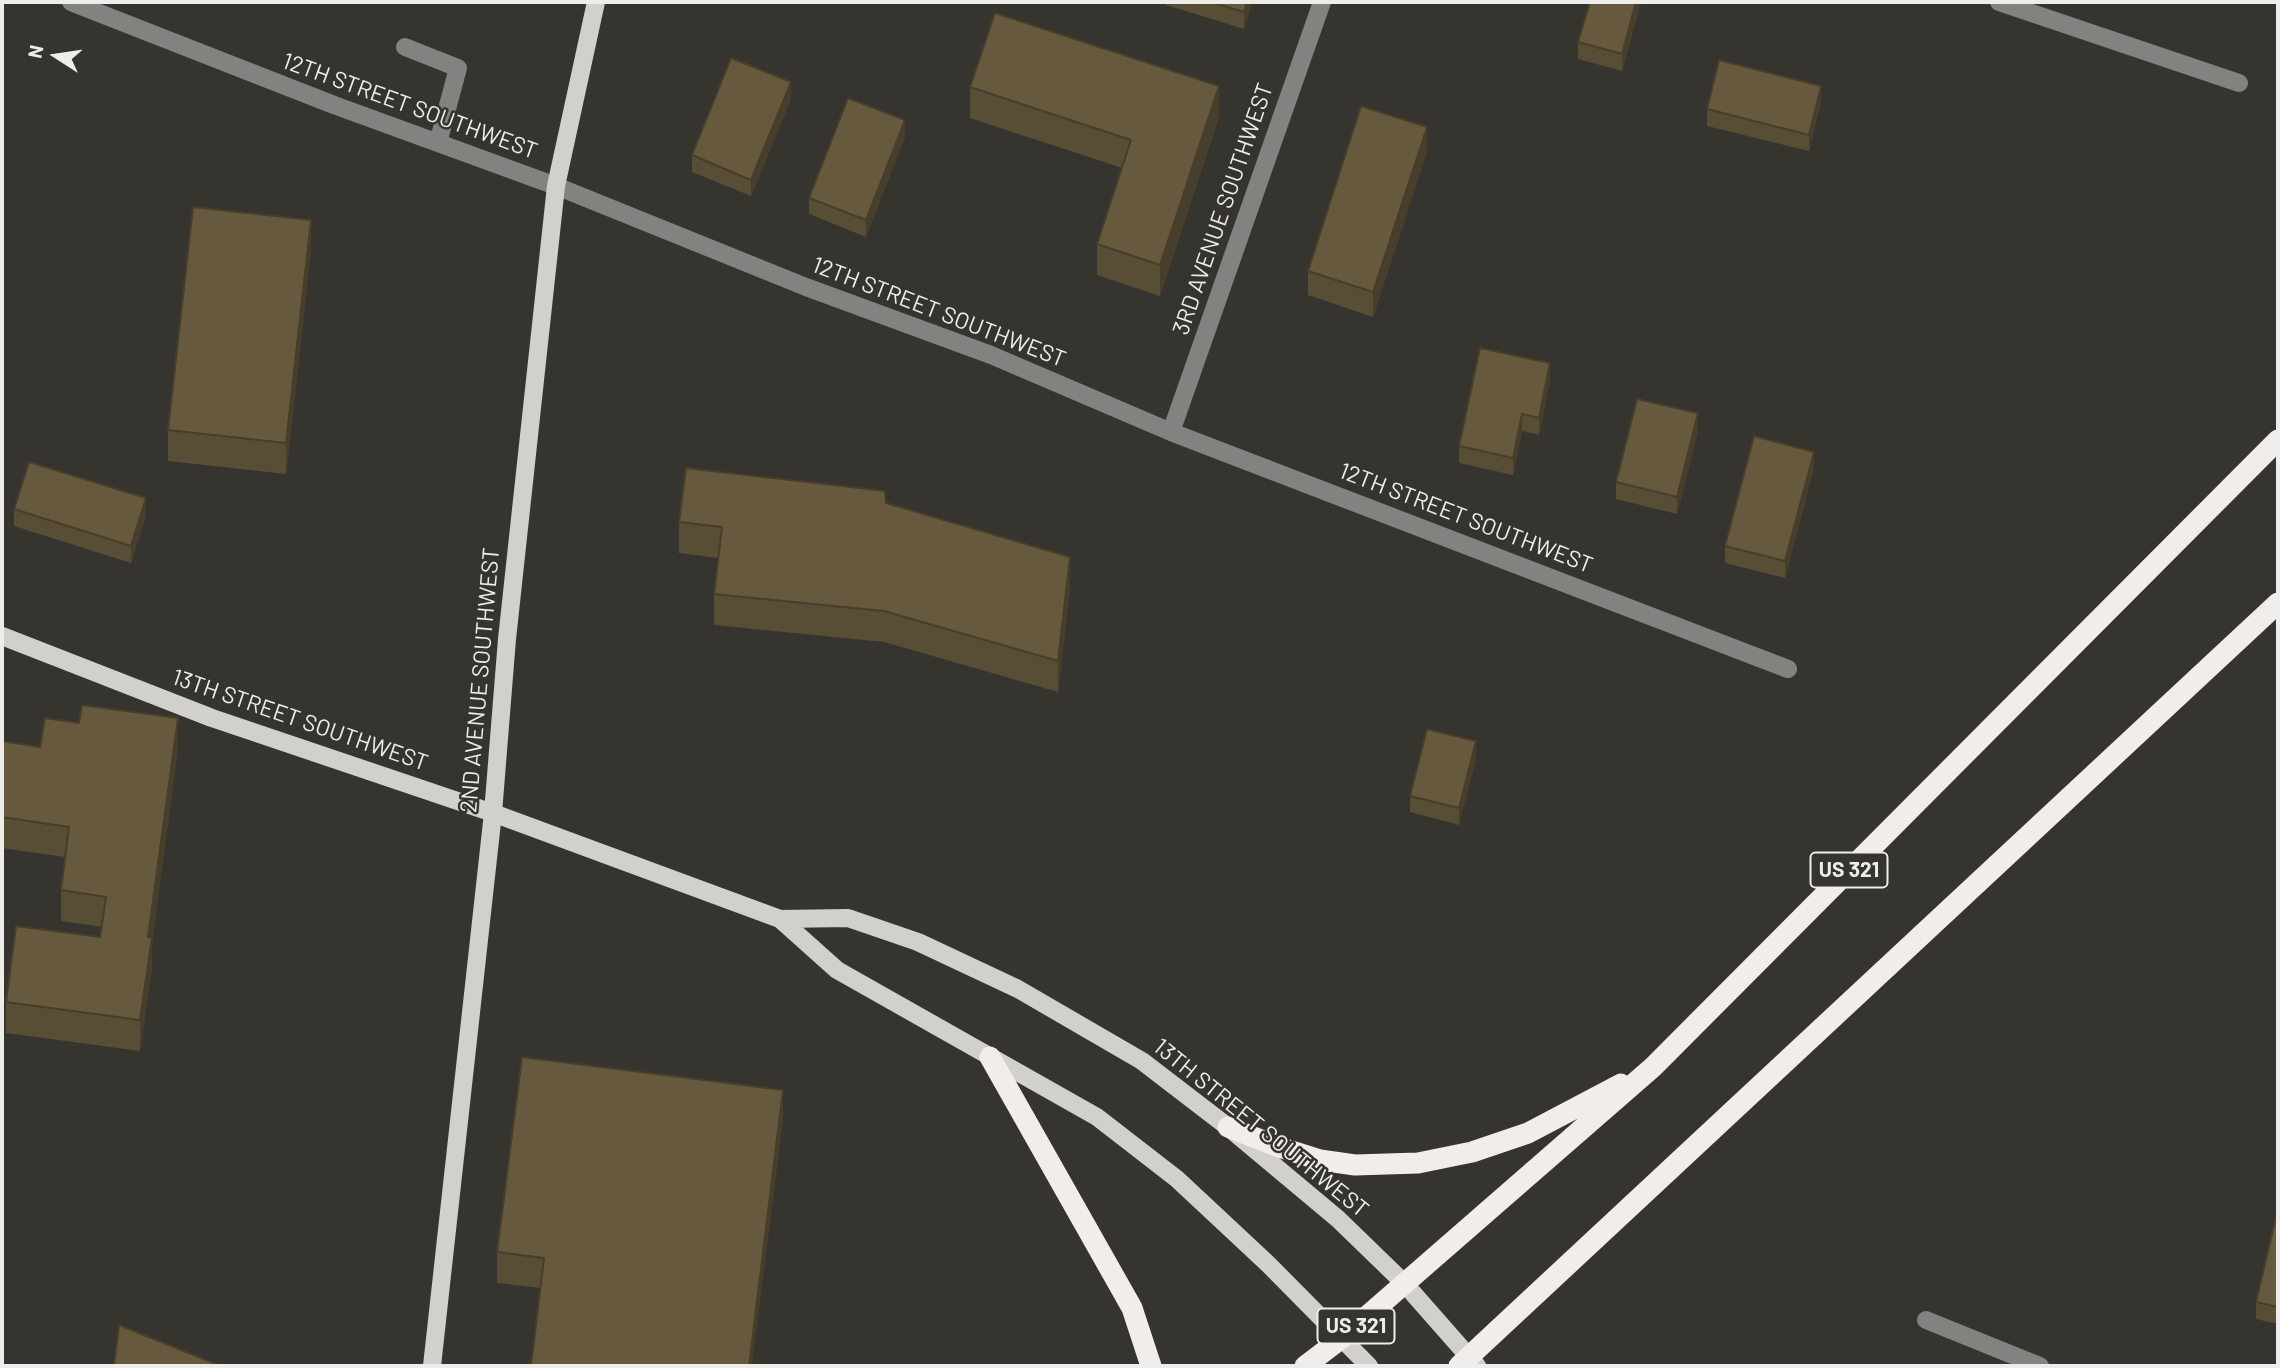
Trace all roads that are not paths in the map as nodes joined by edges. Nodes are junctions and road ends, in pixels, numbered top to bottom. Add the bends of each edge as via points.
1 (71, 2) edge
2 (596, 2) edge
3 (1322, 2) edge
4 (1999, 2) edge
5 (405, 47) dead end
6 (2239, 83) dead end
7 (438, 143) junction
8 (556, 186) junction
9 (1171, 432) junction
10 (2278, 440) edge
11 (2278, 603) edge
12 (2, 636) edge
13 (1788, 668) dead end
14 (493, 813) junction
15 (780, 919) junction
16 (990, 1057) junction
17 (1653, 1067) junction
18 (1228, 1127) junction
19 (1404, 1283) junction
20 (1926, 1320) dead end
21 (1342, 1338) junction
22 (1468, 1363) edge
23 (432, 1366) edge
24 (1151, 1366) edge
25 (1305, 1366) edge
26 (1369, 1366) edge
27 (2040, 1366) edge

1 - 7 street, 12TH STREET SOUTHWEST
2 - 8 main road, 2ND AVENUE SOUTHWEST
3 - 9 street, 3RD AVENUE SOUTHWEST
4 - 6 street
5 - 7 street via 458,68
7 - 8 street, 12TH STREET SOUTHWEST
8 - 9 street, 12TH STREET SOUTHWEST via 806,287 991,355
8 - 14 main road, 2ND AVENUE SOUTHWEST via 506,639
9 - 13 street, 12TH STREET SOUTHWEST
10 - 17 highway, US 321
11 - 22 highway
12 - 14 main road, 13TH STREET SOUTHWEST via 212,718
14 - 15 main road, 13TH STREET SOUTHWEST
14 - 23 main road, 2ND AVENUE SOUTHWEST
15 - 16 main road, 13TH STREET SOUTHWEST via 837,970
15 - 18 main road, 13TH STREET SOUTHWEST via 848,918 918,942 1018,989 1142,1061
16 - 21 main road, 13TH STREET SOUTHWEST via 1097,1117 1177,1179
16 - 24 highway via 1132,1308
17 - 18 highway via 1528,1133 1472,1152 1418,1163 1355,1165 1320,1160
17 - 19 highway, US 321
18 - 19 main road, 13TH STREET SOUTHWEST via 1338,1219
19 - 21 highway, US 321
19 - 22 main road, 13TH STREET SOUTHWEST
20 - 27 street
21 - 25 highway, US 321
21 - 26 main road, 13TH STREET SOUTHWEST

